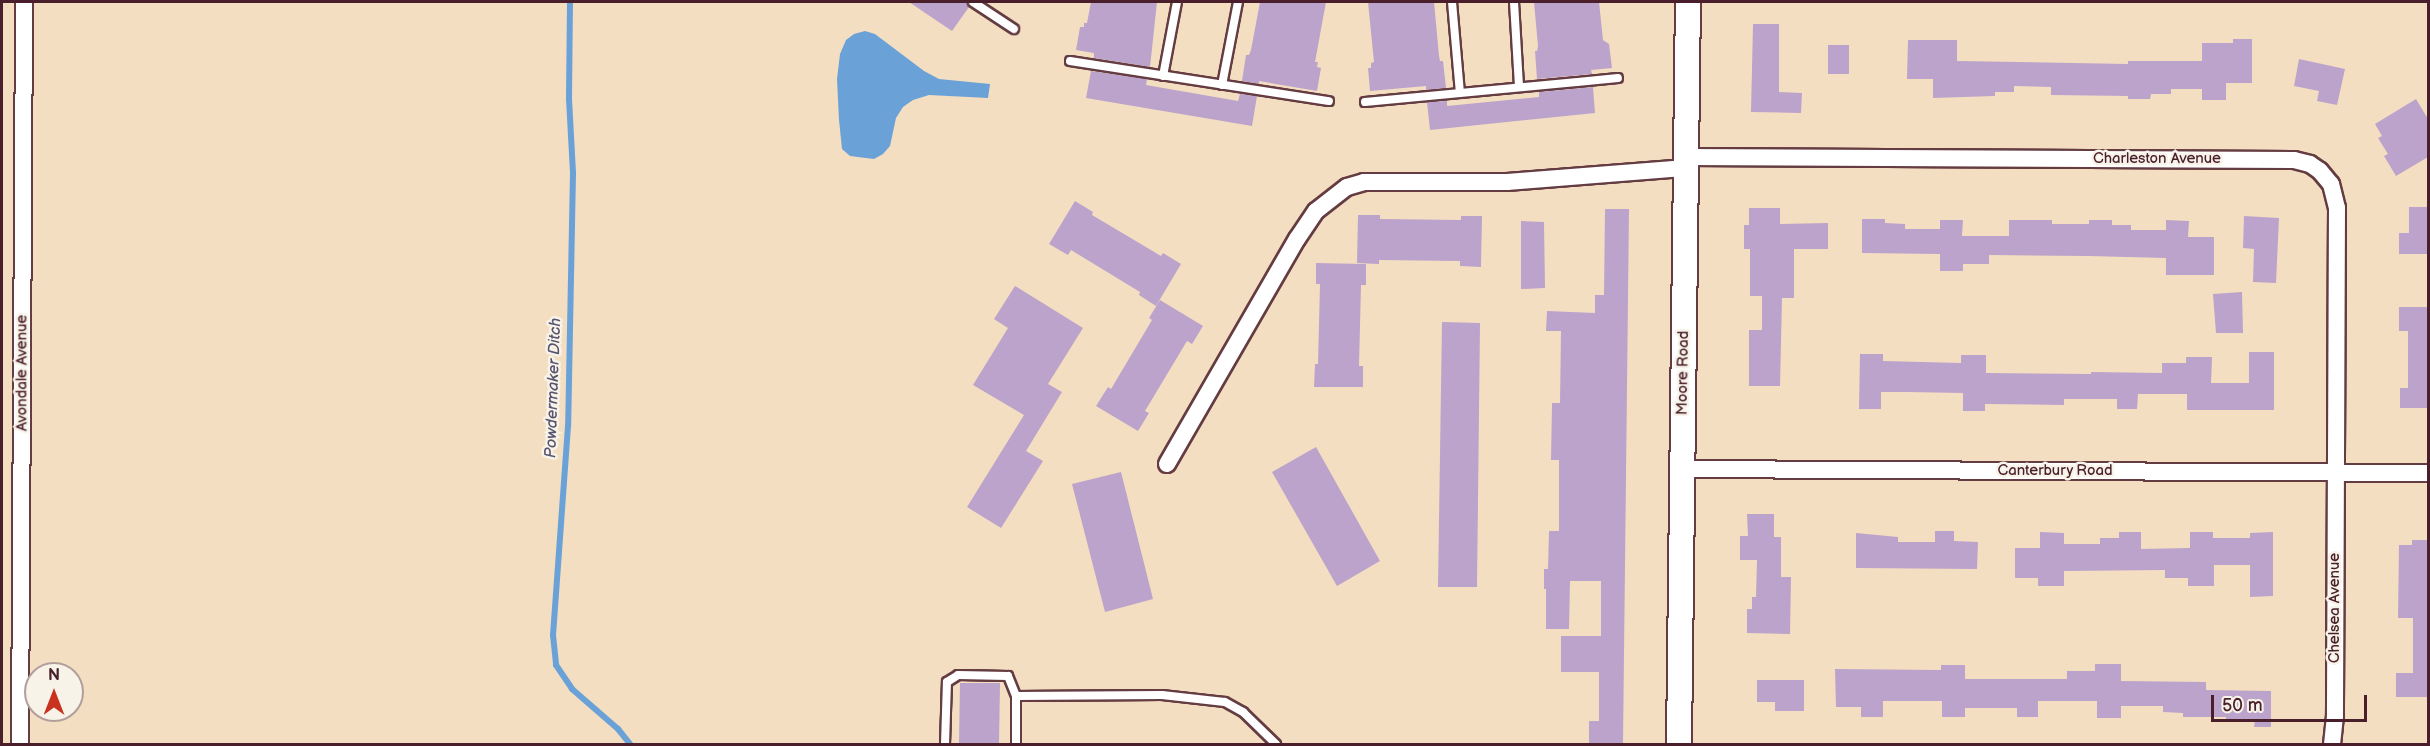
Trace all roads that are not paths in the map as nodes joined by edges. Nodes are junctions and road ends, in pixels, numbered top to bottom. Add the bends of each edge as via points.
1 (24, 2) edge
2 (973, 2) edge
3 (1177, 2) edge
4 (1238, 2) edge
5 (1452, 2) edge
6 (1514, 2) edge
7 (1688, 2) edge
8 (1014, 29) dead end
9 (1070, 61) dead end
10 (1163, 76) junction
11 (1618, 78) dead end
12 (1222, 85) junction
13 (1519, 87) junction
14 (1460, 93) junction
15 (1329, 101) dead end
16 (1365, 102) dead end
17 (1686, 162) junction
18 (1167, 464) dead end
19 (1682, 469) junction
20 (2336, 472) junction
21 (2428, 473) edge
22 (1016, 696) junction
23 (20, 744) edge
24 (945, 744) edge
25 (1016, 744) edge
26 (1276, 744) edge
27 (1678, 744) edge
28 (2332, 744) edge

1 - 23 street, Avondale Avenue
2 - 8 lane
3 - 10 lane
4 - 12 lane
5 - 14 lane
6 - 13 lane
7 - 17 street, Moore Road
9 - 10 lane
10 - 12 lane
11 - 13 lane
12 - 15 lane
13 - 14 lane
14 - 16 lane
17 - 18 street, Charleston Avenue via 1507,182 1388,181 1347,187 1316,211 1297,239
17 - 19 street, Moore Road
17 - 20 street, Charleston Avenue via 2294,160 2310,164 2331,184 2337,208
19 - 20 street, Canterbury Road
19 - 27 street, Moore Road
20 - 21 street, Canterbury Road
20 - 28 street, Chelsea Avenue
22 - 24 lane via 1008,676 958,675 947,682
22 - 25 lane
22 - 26 lane via 1162,694 1225,702 1243,712

